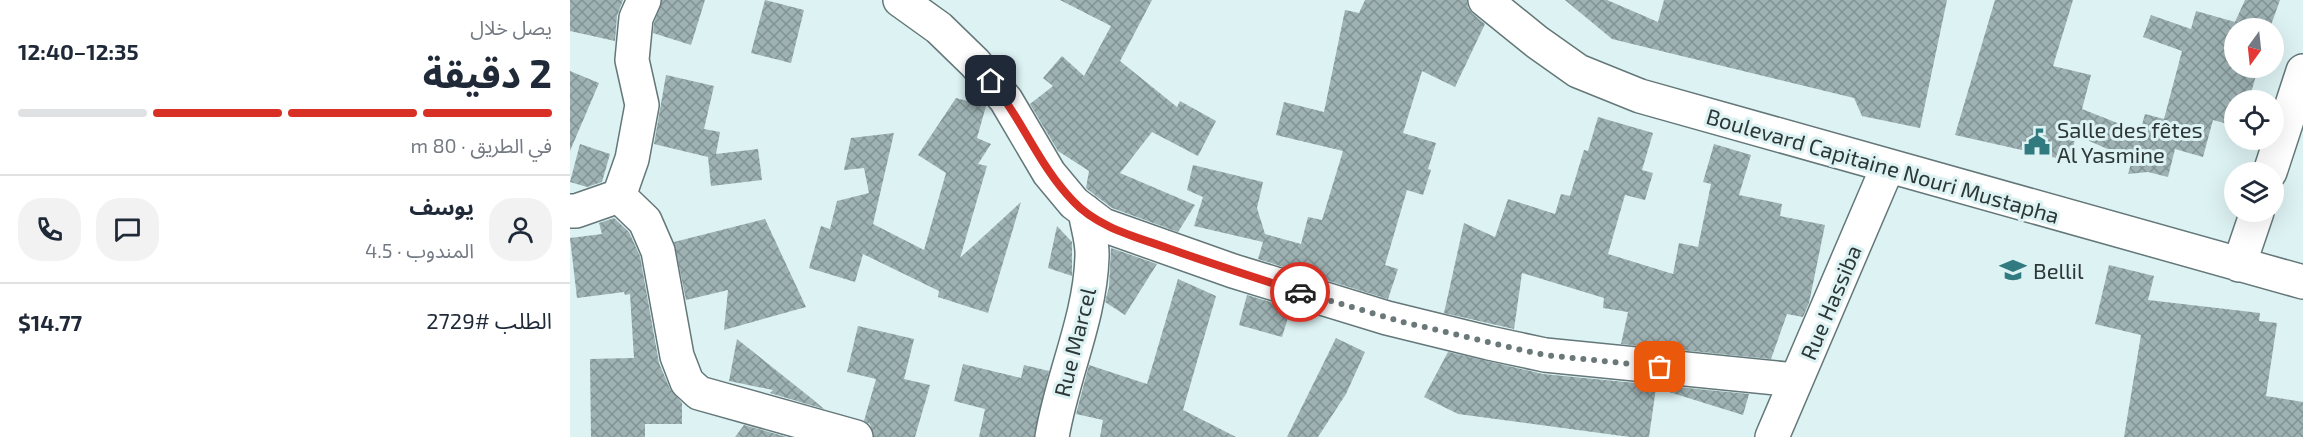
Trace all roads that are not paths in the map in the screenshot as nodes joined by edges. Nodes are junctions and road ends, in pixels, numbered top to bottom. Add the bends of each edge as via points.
1 (644, 0) edge
2 (900, 0) edge
3 (1485, 0) edge
4 (2303, 71) edge
5 (2273, 162) edge
6 (1888, 166) junction
7 (619, 196) junction
8 (570, 211) edge
9 (1084, 211) junction
10 (2254, 222) edge
11 (2239, 265) junction
12 (2303, 282) edge
13 (1796, 381) junction
14 (856, 437) edge
15 (1052, 437) edge
16 (1772, 437) edge

1 - 7 street via 636,18 632,60 642,105 632,159
2 - 9 street via 939,28 975,63 1006,99 1049,173
3 - 6 street, Boulevard Capitaine Nouri Mustapha via 1537,42 1600,81 1640,96
4 - 5 street
6 - 11 street, Boulevard Capitaine Nouri Mustapha
6 - 13 street, Rue Hassiba
7 - 8 street
7 - 14 street via 645,221 658,251 677,356 687,382 699,393
9 - 13 street via 1104,225 1233,271 1387,318 1489,343 1545,355
9 - 15 street, Rue Marcel via 1093,254 1089,286 1084,320
10 - 11 street
11 - 12 street, Boulevard Capitaine Nouri Mustapha
13 - 16 street, Rue Hassiba

